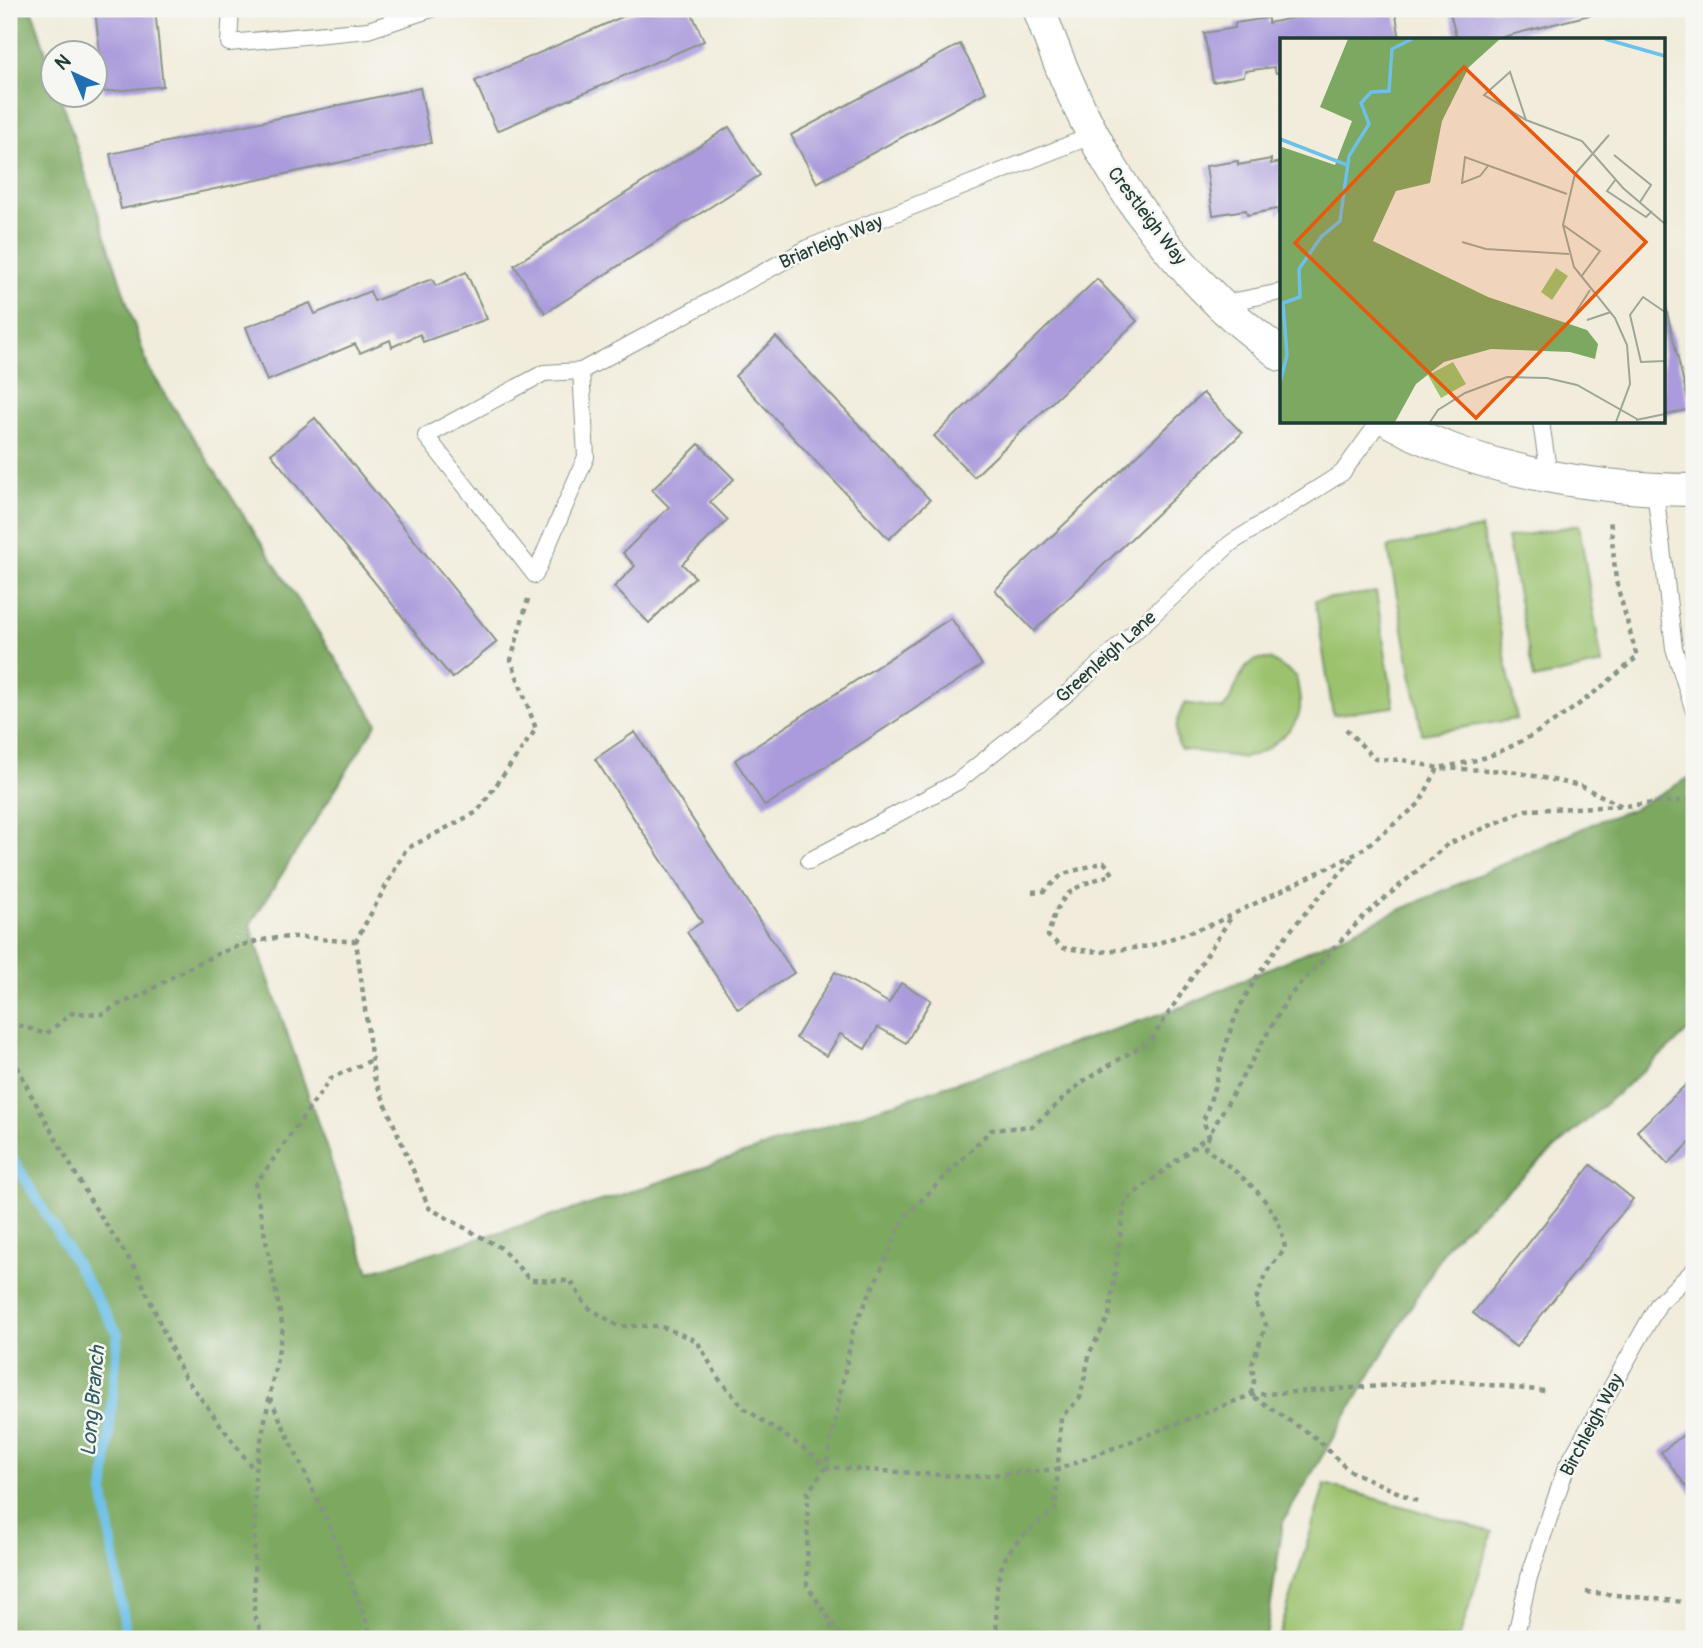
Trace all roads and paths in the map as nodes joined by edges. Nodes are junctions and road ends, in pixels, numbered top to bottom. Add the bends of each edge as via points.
1 (231, 9) edge
2 (432, 9) edge
3 (1039, 9) edge
4 (1091, 136) junction
5 (1280, 292) edge
6 (1220, 304) junction
7 (1280, 354) edge
8 (581, 371) junction
9 (1378, 424) edge
10 (1395, 424) edge
11 (1541, 424) edge
12 (1549, 476) junction
13 (1655, 490) junction
14 (1694, 490) edge
15 (1610, 518) dead end
16 (535, 575) junction
17 (1694, 711) edge
18 (1346, 729) dead end
19 (1438, 768) junction
20 (1693, 799) edge
21 (1622, 806) junction
22 (1358, 853) junction
23 (808, 861) dead end
24 (1032, 892) dead end
25 (1233, 914) junction
26 (356, 941) junction
27 (9, 1022) edge
28 (9, 1048) edge
29 (370, 1061) junction
30 (1209, 1135) junction
31 (1694, 1270) edge
32 (1545, 1391) dead end
33 (1251, 1395) junction
34 (270, 1397) junction
35 (826, 1467) junction
36 (1059, 1469) junction
37 (255, 1471) junction
38 (1417, 1501) dead end
39 (1586, 1592) dead end
40 (1694, 1603) edge
41 (831, 1622) junction
42 (264, 1639) edge
43 (373, 1639) edge
44 (832, 1639) edge
45 (842, 1639) edge
46 (997, 1639) edge
47 (1515, 1639) edge

1 - 2 lane via 229,43 368,30
3 - 4 street, Crestleigh Way via 1062,76
4 - 6 street, Crestleigh Way via 1169,251
4 - 8 lane, Briarleigh Way via 810,247
5 - 6 lane
6 - 7 street, Crestleigh Way
8 - 16 lane via 586,457
8 - 16 lane via 544,373 426,436
9 - 23 lane, Greenleigh Lane via 1342,473 1231,543 1069,692 957,782
10 - 12 street via 1467,454
11 - 12 lane
12 - 13 street
13 - 14 street
13 - 17 lane via 1674,648
15 - 19 path via 1616,580 1637,657 1519,743 1486,757
16 - 26 path via 511,660 536,729 477,811 406,849
18 - 19 path via 1375,759
19 - 21 path via 1522,774 1581,786
19 - 22 path via 1419,804
20 - 21 path
21 - 30 path via 1527,810 1448,844 1363,917 1289,996
22 - 25 path
22 - 30 path via 1264,964 1237,1012 1203,1121
24 - 25 path via 1044,891 1063,874 1104,862 1113,874 1073,887 1053,915 1048,936 1063,948 1101,952 1150,946
25 - 35 path via 1151,1040 1082,1082 1033,1126 990,1130 905,1217 853,1330
26 - 27 path via 314,938 240,943 135,999 114,1005 105,1014 72,1013 46,1034
26 - 29 path
28 - 37 path via 92,1203 137,1271 182,1373
29 - 34 path via 331,1078 255,1185 283,1328
29 - 35 path via 429,1208 501,1248 530,1280 571,1281 586,1306 618,1326 660,1326 697,1341 719,1379 744,1408
30 - 33 path via 1205,1148 1262,1196 1284,1236 1285,1249 1268,1270 1255,1302 1266,1325 1252,1364
30 - 36 path via 1125,1201 1109,1316 1090,1352 1080,1398 1061,1417
31 - 47 lane, Birchleigh Way via 1659,1303 1566,1468
32 - 33 path via 1453,1381
33 - 36 path
33 - 38 path via 1317,1439 1348,1470
34 - 37 path
34 - 43 path via 330,1527
35 - 36 path via 970,1477
35 - 41 path via 808,1492 807,1585
36 - 46 path via 1055,1511 1006,1552 995,1594
37 - 42 path via 254,1614
39 - 40 path
41 - 44 path
41 - 45 path

